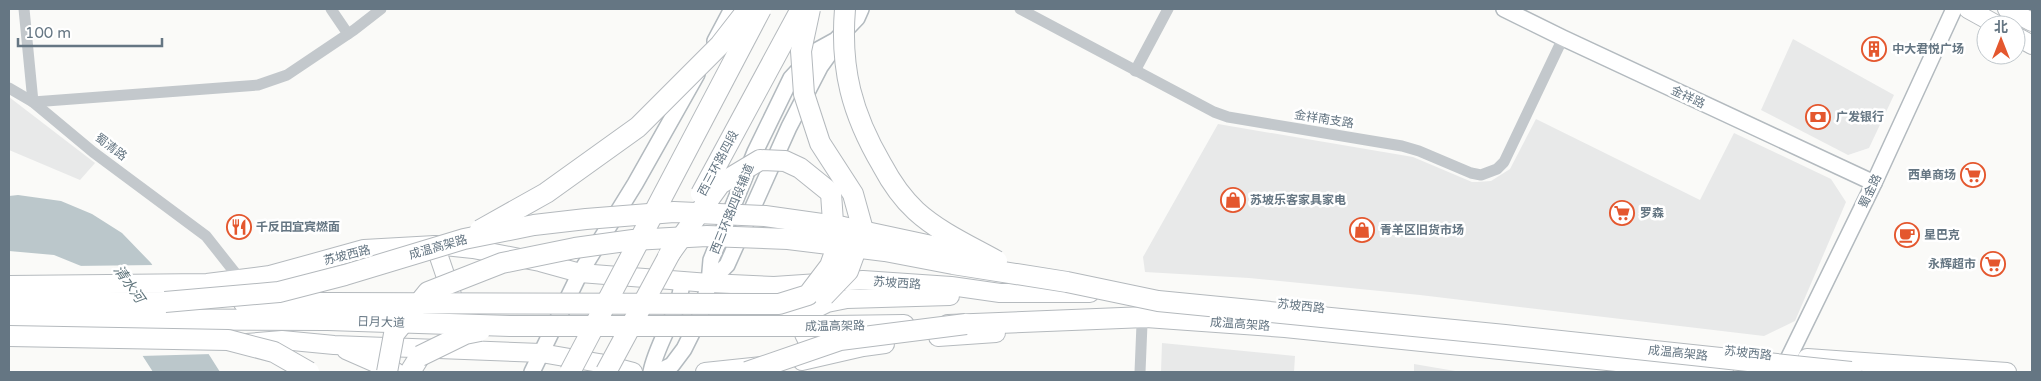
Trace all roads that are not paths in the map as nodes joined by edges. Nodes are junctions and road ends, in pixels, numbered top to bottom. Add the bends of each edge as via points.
1 (24, 9) edge
2 (331, 9) edge
3 (381, 9) edge
4 (732, 9) edge
5 (748, 9) edge
6 (762, 9) edge
7 (801, 9) edge
8 (810, 9) edge
9 (861, 9) edge
10 (1020, 9) edge
11 (1168, 9) edge
12 (1504, 9) edge
13 (1954, 9) edge
14 (2008, 9) edge
15 (847, 17) edge
16 (2032, 22) edge
17 (348, 34) junction
18 (1563, 38) junction
19 (1136, 71) junction
20 (9, 88) edge
21 (33, 102) junction
22 (1874, 184) junction
23 (464, 239) junction
24 (436, 245) junction
25 (668, 256) junction
26 (997, 261) junction
27 (580, 273) junction
28 (240, 279) junction
29 (682, 280) junction
30 (1067, 282) junction
31 (709, 283) junction
32 (9, 286) edge
33 (1000, 293) junction
34 (165, 302) junction
35 (9, 303) edge
36 (9, 319) edge
37 (966, 324) junction
38 (1142, 324) junction
39 (510, 326) junction
40 (754, 326) junction
41 (9, 336) edge
42 (9, 344) edge
43 (334, 346) junction
44 (541, 353) junction
45 (827, 355) junction
46 (1788, 365) edge
47 (309, 372) edge
48 (387, 372) edge
49 (396, 372) edge
50 (410, 372) edge
51 (532, 372) edge
52 (570, 372) edge
53 (606, 372) edge
54 (632, 372) edge
55 (650, 372) edge
56 (658, 372) edge
57 (705, 372) edge
58 (747, 372) edge
59 (1140, 372) edge
60 (1637, 372) edge
61 (1723, 372) edge
62 (1851, 372) edge
63 (2007, 372) edge

1 - 21 street
2 - 17 street
3 - 17 street
4 - 27 main road via 635,184
5 - 23 highway, bridge via 720,45 638,127 546,194
6 - 52 highway, bridge
7 - 25 highway, 西三环路四段, bridge
8 - 40 highway, bridge via 801,51 804,94 820,143 853,194 862,230 848,271 824,296 810,308
9 - 15 main road, 西三环路四段辅道 via 857,18
10 - 19 street, 金祥南支路
11 - 19 street
12 - 18 main road, 金祥路
13 - 22 main road, 蜀金路
14 - 16 main road
15 - 26 highway, bridge via 843,29 845,68 852,101 867,140 894,186 916,211 953,237
15 - 31 main road, 西三环路四段辅道 via 789,126 726,265
15 - 31 main road, 西三环路四段辅道 via 836,40 816,52 791,78 755,152 711,260
17 - 21 street via 287,75 258,85
18 - 19 street, 金祥南支路 via 1504,162 1497,169 1481,174 1402,146 1228,117
18 - 22 main road, 金祥路
20 - 21 street, 蜀清路
21 - 28 street, 蜀清路 via 93,152 206,236
22 - 46 main road, 蜀金路
23 - 26 highway, 成温高架路, bridge via 534,225 674,212 765,216 843,227
23 - 34 highway, 成温高架路, bridge via 279,292
24 - 27 main road, 苏坡西路 via 530,260
24 - 28 main road, 苏坡西路 via 364,249 270,275
24 - 43 main road via 453,292 451,313 420,328
25 - 34 highway, bridge via 720,184 760,160 785,161 800,168 831,193 835,252 830,266 808,295 779,304
25 - 53 highway, 西三环路四段, bridge
26 - 30 highway, 成温高架路, bridge
27 - 29 main road, 苏坡西路
27 - 44 main road
28 - 32 main road, 苏坡西路 via 207,283
29 - 31 main road, 苏坡西路
29 - 55 main road via 682,290
30 - 48 highway, bridge via 885,251 788,239 707,236 633,240 502,263 428,292 394,334
30 - 62 highway, 成温高架路, bridge via 1158,301
31 - 33 main road, 苏坡西路 via 774,286 863,280
31 - 56 main road via 700,319 684,349 672,364
33 - 45 main road via 847,299 827,303 815,309 804,325 810,346
33 - 46 main road, 苏坡西路 via 1206,296
34 - 35 highway
36 - 39 highway, 日月大道, bridge via 328,320
37 - 40 highway, 成温高架路, bridge
37 - 58 highway, bridge via 840,340
37 - 61 highway, 成温高架路 via 1146,317 1285,326
38 - 45 main road via 952,335
38 - 59 street
38 - 60 main road via 1500,356
39 - 40 highway, 日月大道, bridge
39 - 50 highway, bridge via 465,334 420,356
41 - 47 highway, bridge via 228,340 274,352
42 - 43 main road via 212,345 282,340
43 - 44 main road
43 - 49 main road
44 - 51 main road
44 - 54 main road
45 - 57 main road via 792,363
46 - 63 main road, 苏坡西路

